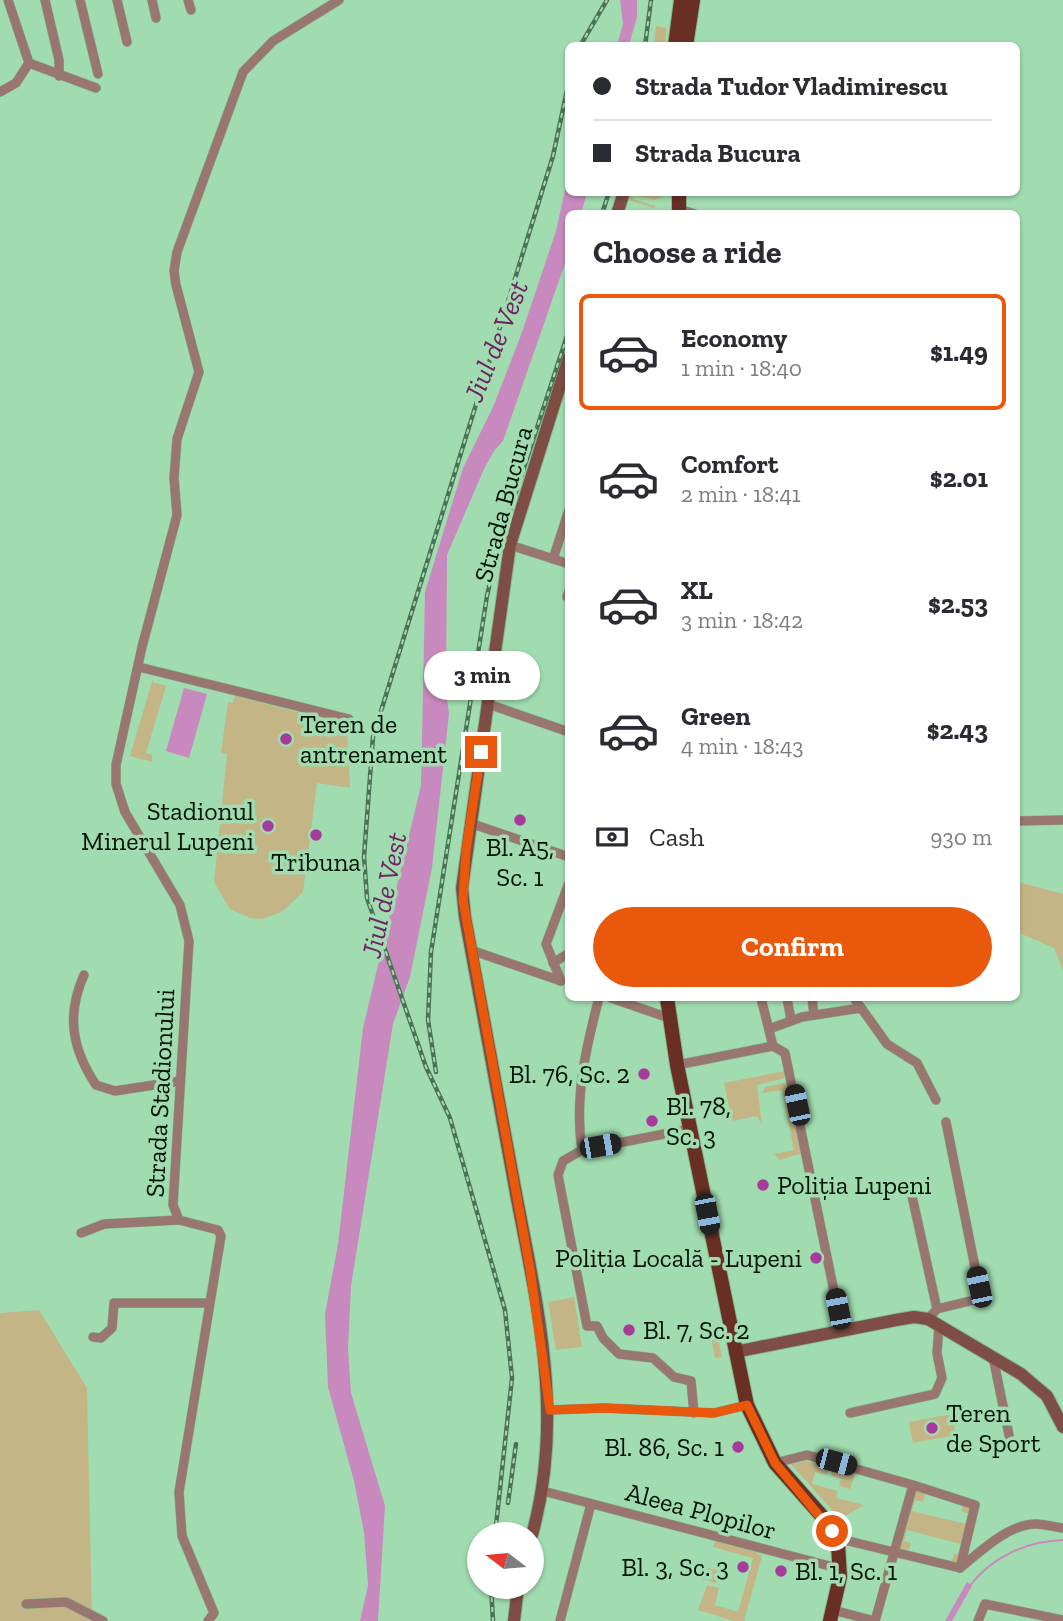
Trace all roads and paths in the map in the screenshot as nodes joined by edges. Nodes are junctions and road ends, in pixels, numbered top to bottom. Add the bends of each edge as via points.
1 (8, 0) edge
2 (45, 0) edge
3 (80, 0) edge
4 (117, 0) edge
5 (152, 0) edge
6 (339, 0) edge
7 (681, 0) edge
8 (693, 0) edge
9 (156, 18) dead end
10 (127, 42) dead end
11 (676, 42) edge
12 (687, 42) edge
13 (29, 63) junction
14 (98, 74) dead end
15 (59, 76) junction
16 (96, 88) dead end
17 (0, 92) edge
18 (565, 370) edge
19 (565, 522) edge
20 (510, 545) junction
21 (553, 558) junction
22 (565, 562) edge
23 (139, 667) junction
24 (488, 704) junction
25 (349, 719) dead end
26 (565, 727) edge
27 (1063, 820) edge
28 (1020, 821) edge
29 (470, 823) junction
30 (565, 856) edge
31 (565, 894) edge
32 (471, 950) junction
33 (565, 956) edge
34 (553, 963) junction
35 (84, 975) dead end
36 (598, 1001) edge
37 (620, 1001) edge
38 (667, 1001) edge
39 (762, 1001) edge
40 (788, 1001) edge
41 (812, 1001) edge
42 (857, 1001) edge
43 (861, 1008) junction
44 (814, 1015) junction
45 (669, 1018) junction
46 (791, 1020) junction
47 (769, 1029) junction
48 (775, 1046) junction
49 (677, 1065) junction
50 (180, 1081) junction
51 (936, 1100) dead end
52 (946, 1122) dead end
53 (690, 1129) junction
54 (582, 1150) junction
55 (911, 1187) dead end
56 (178, 1220) junction
57 (81, 1233) dead end
58 (209, 1303) junction
59 (937, 1309) junction
60 (934, 1322) junction
61 (842, 1330) junction
62 (93, 1337) dead end
63 (735, 1352) junction
64 (993, 1357) junction
65 (747, 1405) junction
66 (550, 1410) junction
67 (694, 1413) junction
68 (850, 1413) dead end
69 (1063, 1427) edge
70 (1010, 1440) dead end
71 (775, 1463) junction
72 (912, 1485) junction
73 (543, 1491) junction
74 (591, 1504) junction
75 (535, 1522) edge
76 (1063, 1528) edge
77 (836, 1538) junction
78 (895, 1551) junction
79 (960, 1568) junction
80 (841, 1569) junction
81 (516, 1600) edge
82 (26, 1604) dead end
83 (832, 1616) edge
84 (1063, 1620) edge
85 (103, 1621) edge
86 (208, 1621) edge
87 (514, 1621) edge
88 (560, 1621) edge
89 (875, 1621) edge
90 (978, 1621) edge

1 - 13 street
2 - 15 street
3 - 14 street
4 - 10 street
5 - 9 street
6 - 23 street, Strada Stadionului via 273,41 243,72 177,251 176,285 200,372 177,439 177,515
7 - 11 main road
8 - 12 main road
13 - 15 street
13 - 17 street via 16,83
15 - 16 street
18 - 20 main road, Strada Bucura
19 - 21 street
20 - 21 street
20 - 24 main road, Strada Bucura
21 - 22 street
23 - 25 street
23 - 50 street, Strada Stadionului via 116,784 125,812 180,905 188,930
24 - 26 street
24 - 29 main road, Strada Bucura
27 - 28 street
29 - 30 street
29 - 32 main road, Strada Bucura via 463,888
31 - 34 street via 546,944
32 - 34 street via 561,981
32 - 66 main road, Strada Bucura via 530,1269
33 - 34 street
35 - 50 street via 73,1003 75,1040 96,1085 115,1091
36 - 54 street via 584,1056 578,1117
37 - 45 street
38 - 45 main road
39 - 47 street
40 - 46 street
41 - 44 street
42 - 43 street
43 - 44 street
43 - 51 street via 894,1051 917,1063
44 - 46 street
45 - 49 main road
46 - 47 street
47 - 48 street
48 - 49 street
48 - 61 street via 787,1057
49 - 53 main road
50 - 56 street, Strada Stadionului via 173,1194
52 - 59 street via 980,1292 974,1300
53 - 54 street
53 - 63 main road
54 - 67 street via 563,1161 558,1175 587,1326 597,1326 619,1354 653,1358 674,1377 691,1381
55 - 59 street
56 - 57 street via 104,1224
56 - 58 street, Strada Stadionului via 219,1231
58 - 62 street via 114,1303 113,1328 101,1338
58 - 86 street, Strada Stadionului via 179,1492 182,1536 214,1613
59 - 60 street
60 - 61 main road via 914,1317
60 - 64 main road
60 - 68 street via 942,1378 935,1394
61 - 63 main road
63 - 65 main road
64 - 69 main road via 1047,1396
64 - 70 street
65 - 67 street
65 - 71 main road
66 - 67 street
66 - 73 main road, Strada Bucura
71 - 72 street via 807,1455
71 - 77 main road via 821,1514
72 - 78 street
72 - 79 street via 975,1505
73 - 74 street, Aleea Plopilor
73 - 75 main road, Strada Bucura
74 - 80 street, Aleea Plopilor
74 - 88 street, Aleea Plopilor
76 - 79 street via 1024,1525
77 - 78 street
77 - 80 main road
78 - 79 street
78 - 89 street
80 - 83 main road
81 - 87 main road
82 - 85 street via 66,1602
83 - 89 street
84 - 90 street via 985,1604

